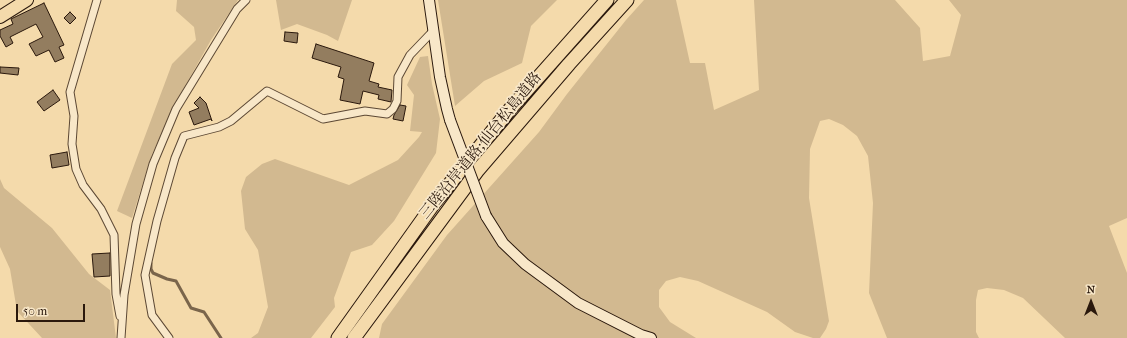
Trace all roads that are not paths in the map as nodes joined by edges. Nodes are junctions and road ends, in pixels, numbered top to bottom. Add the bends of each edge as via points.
1 (27, 0) edge
2 (97, 0) edge
3 (246, 0) edge
4 (429, 0) edge
5 (607, 0) edge
6 (627, 0) edge
7 (0, 17) edge
8 (433, 32) junction
9 (122, 328) junction
10 (121, 338) edge
11 (169, 338) edge
12 (338, 338) edge
13 (354, 338) edge
14 (651, 338) edge

1 - 7 main road
2 - 9 street via 70,92 74,116 72,144 76,169 83,185 101,210 114,235 116,294
3 - 9 street via 237,9 176,109 153,164 136,224 124,295
4 - 8 street
5 - 12 highway, 三陸沿岸道路;仙台松島道路 via 511,108 435,202
6 - 13 highway, 三陸沿岸道路;仙台松島道路 via 478,170
8 - 11 street via 410,55 398,77 397,101 387,114 365,111 323,119 267,91 231,121 219,127 184,136 157,221 145,275 152,315
8 - 14 street, bridge via 450,120 486,216 503,243 525,264 578,303
9 - 10 street

